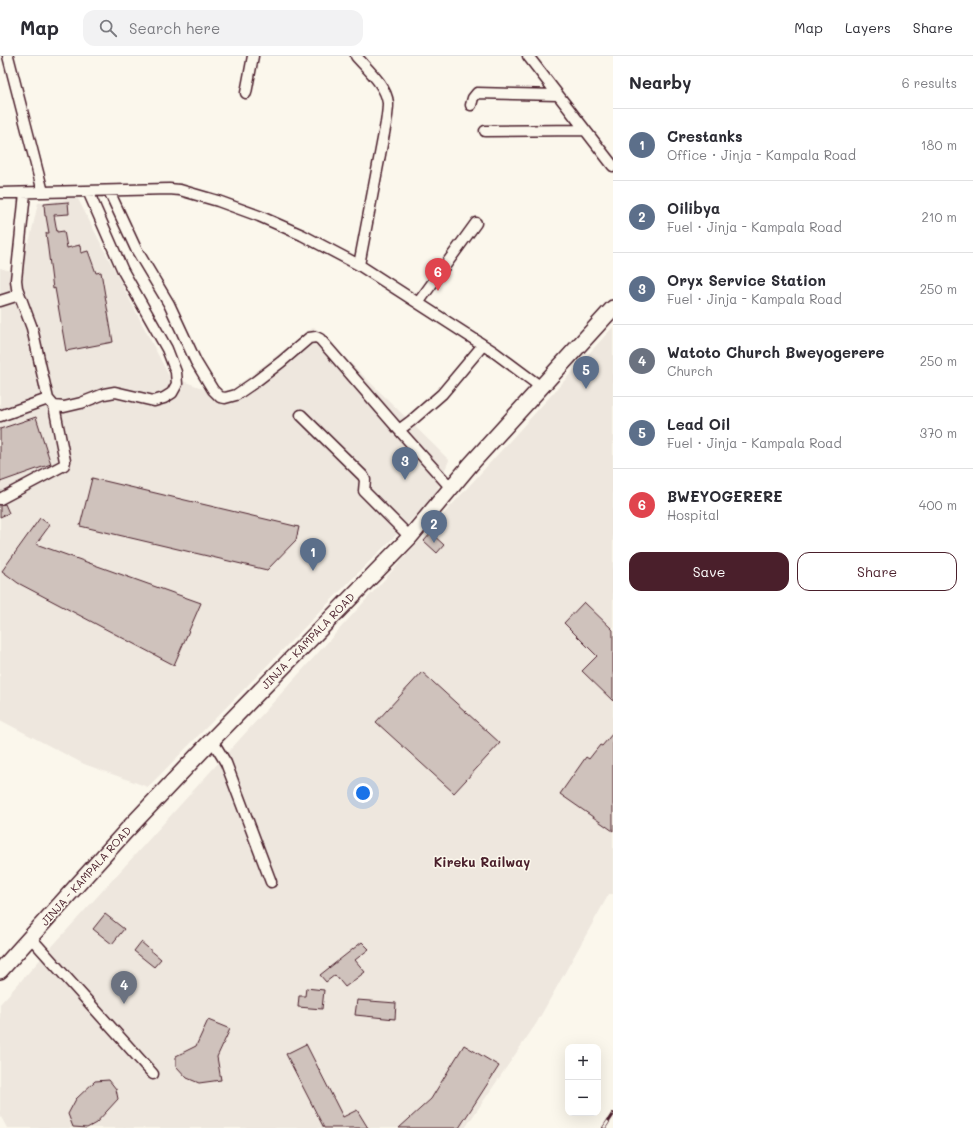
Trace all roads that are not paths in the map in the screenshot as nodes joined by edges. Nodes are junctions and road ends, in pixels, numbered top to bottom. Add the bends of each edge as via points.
1 (8, 56) edge
2 (253, 56) edge
3 (356, 56) edge
4 (528, 56) edge
5 (246, 93) dead end
6 (558, 95) junction
7 (471, 106) dead end
8 (484, 130) dead end
9 (585, 130) junction
10 (613, 166) edge
11 (88, 191) junction
12 (109, 191) junction
13 (43, 192) junction
14 (0, 193) edge
15 (25, 193) junction
16 (476, 223) dead end
17 (359, 265) junction
18 (19, 295) junction
19 (0, 301) edge
20 (418, 303) junction
21 (613, 308) edge
22 (483, 344) junction
23 (541, 387) junction
24 (51, 402) junction
25 (301, 415) dead end
26 (0, 416) edge
27 (398, 430) junction
28 (451, 488) junction
29 (0, 499) edge
30 (410, 537) junction
31 (212, 740) junction
32 (271, 882) dead end
33 (31, 938) junction
34 (0, 970) edge
35 (153, 1074) dead end

1 - 13 street
2 - 5 street
3 - 17 street via 381,86 388,104
4 - 6 street
6 - 7 street via 477,93
6 - 9 street
8 - 9 street
9 - 10 street
11 - 12 street
11 - 13 street
11 - 24 street via 123,270 167,349 176,372 176,384 172,393 154,401 115,392 64,407
12 - 17 street via 180,190 218,201 302,235
12 - 27 street via 136,249 162,290 196,362 216,394 225,398 236,395 309,338 316,337
13 - 15 street
14 - 15 street
15 - 18 street via 16,280
16 - 20 street
17 - 20 street
18 - 19 street
18 - 24 street via 32,328
20 - 22 street
21 - 23 highway, JINJA - KAMPALA ROAD
22 - 23 street
22 - 27 street via 442,394
23 - 28 highway, JINJA - KAMPALA ROAD
24 - 26 street
24 - 29 street via 64,465
25 - 30 street via 363,476 364,491
27 - 28 street
28 - 30 highway, JINJA - KAMPALA ROAD
30 - 31 highway, JINJA - KAMPALA ROAD
31 - 32 street via 226,763
31 - 33 highway, JINJA - KAMPALA ROAD via 126,831
33 - 34 highway, JINJA - KAMPALA ROAD
33 - 35 street

